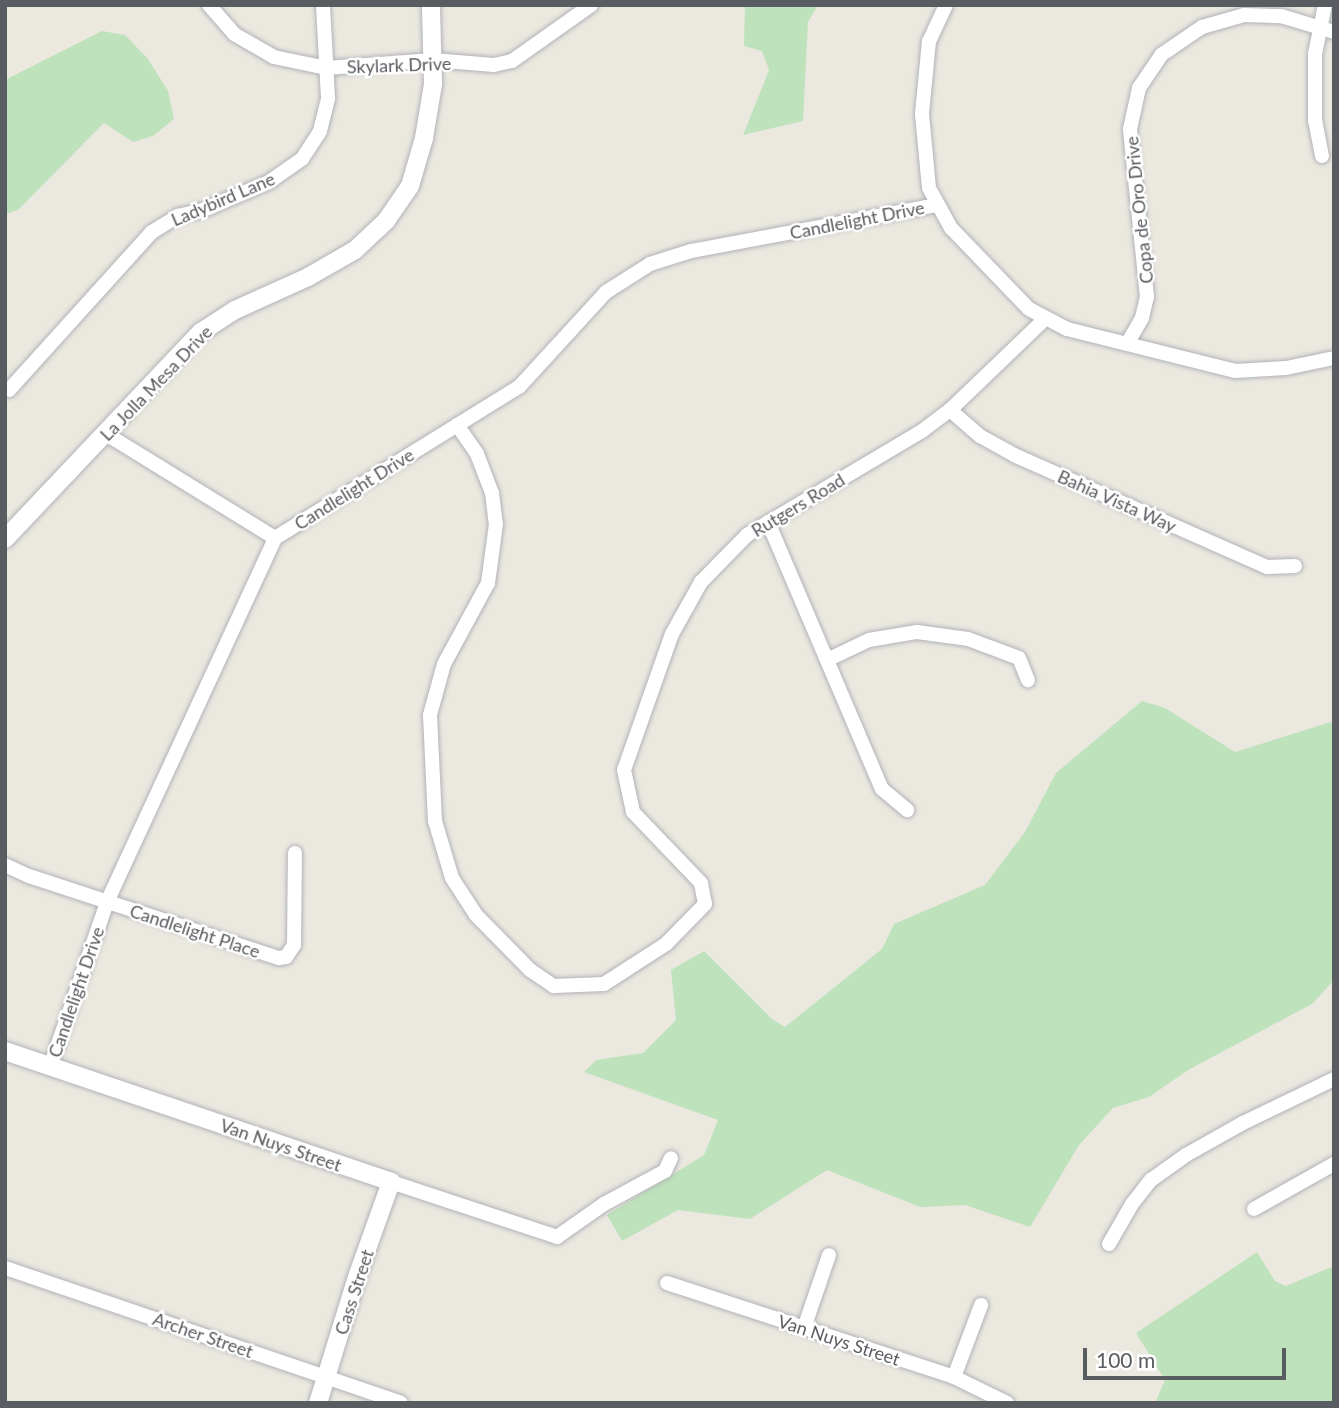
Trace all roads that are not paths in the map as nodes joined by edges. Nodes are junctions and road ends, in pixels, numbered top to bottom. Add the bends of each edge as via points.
1 (209, 5) edge
2 (323, 5) edge
3 (431, 5) edge
4 (591, 5) edge
5 (946, 5) edge
6 (1325, 5) edge
7 (1327, 29) edge
8 (433, 60) junction
9 (326, 68) junction
10 (1322, 156) dead end
11 (936, 205) junction
12 (1045, 319) junction
13 (1127, 344) junction
14 (1334, 358) edge
15 (9, 390) dead end
16 (950, 410) junction
17 (457, 425) junction
18 (106, 434) junction
19 (768, 522) junction
20 (275, 538) junction
21 (5, 539) edge
22 (1295, 566) dead end
23 (827, 660) junction
24 (1028, 680) dead end
25 (907, 810) dead end
26 (295, 853) dead end
27 (5, 865) edge
28 (107, 902) junction
29 (5, 1051) edge
30 (50, 1067) junction
31 (1333, 1081) edge
32 (671, 1158) dead end
33 (1334, 1164) edge
34 (391, 1182) junction
35 (1255, 1209) dead end
36 (1109, 1244) dead end
37 (829, 1255) dead end
38 (5, 1268) edge
39 (667, 1283) dead end
40 (982, 1305) dead end
41 (804, 1328) junction
42 (327, 1376) junction
43 (954, 1377) junction
44 (318, 1403) edge
45 (401, 1403) edge
46 (1007, 1403) edge

1 - 9 street, Skylark Drive via 234,34 274,57
2 - 9 street, Ladybird Lane
3 - 8 street, La Jolla Mesa Drive
4 - 8 street, Skylark Drive via 512,61 494,65
5 - 11 street via 929,41 922,114 929,188
6 - 7 street
7 - 10 street via 1315,54 1315,121
7 - 13 street, Copa de Oro Drive via 1281,16 1244,15 1202,27 1161,55 1139,88 1130,129 1147,296 1142,318
8 - 9 street, Skylark Drive
8 - 18 street, La Jolla Mesa Drive via 424,138 410,186 386,220 355,250 201,332
9 - 15 street, Ladybird Lane via 328,98 320,131 302,159 269,183 178,216 152,232
11 - 12 street via 951,228 1029,309
11 - 17 street, Candlelight Drive via 691,251 650,264 606,292 519,387
12 - 13 street
12 - 16 street, Rutgers Road
13 - 14 street via 1236,371 1286,368
16 - 19 street, Rutgers Road
16 - 22 street, Bahia Vista Way via 980,436 1014,455 1267,567
17 - 19 street, Rutgers Road via 477,454 489,483 496,524 488,583 443,664 430,715 435,821 452,878 476,915 530,970 554,986 604,984 666,944 705,904 701,883 633,812 624,770 673,634 701,582 747,535
17 - 20 street, Candlelight Drive
18 - 20 street
18 - 21 street, La Jolla Mesa Drive
19 - 23 street
20 - 28 street, Candlelight Drive
23 - 24 street via 869,640 917,632 968,639 1019,658
23 - 25 street via 882,789
26 - 28 street, Candlelight Place via 294,945 286,957
27 - 28 street, Candlelight Place
28 - 30 street, Candlelight Drive
29 - 30 street, Van Nuys Street
30 - 34 street, Van Nuys Street
31 - 36 street via 1243,1123 1151,1180
32 - 34 street, Van Nuys Street via 665,1171 604,1204 557,1237
33 - 35 street
34 - 42 street, Cass Street
37 - 41 street
38 - 42 street, Archer Street
39 - 41 street, Van Nuys Street
40 - 43 street
41 - 43 street, Van Nuys Street
42 - 44 street, Cass Street
42 - 45 street, Archer Street
43 - 46 street, Van Nuys Street

